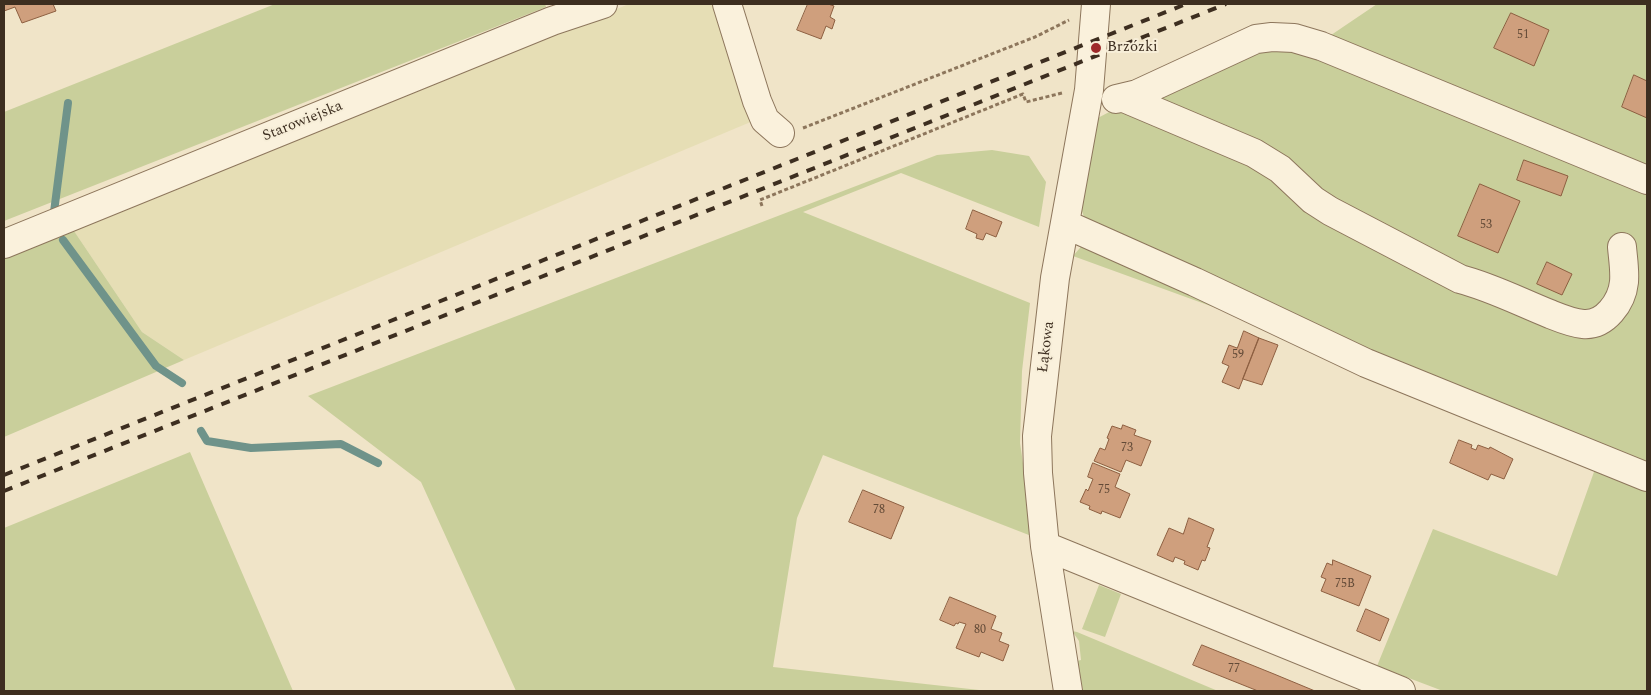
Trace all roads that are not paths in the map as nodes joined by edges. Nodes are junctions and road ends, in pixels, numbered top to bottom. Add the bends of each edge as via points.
1 (603, 4) edge
2 (726, 4) edge
3 (1085, 9) edge
4 (1079, 97) junction
5 (1124, 98) junction
6 (780, 133) road end
7 (1647, 180) edge
8 (1065, 224) junction
9 (4, 244) edge
10 (1622, 247) dead end
11 (1647, 477) edge
12 (1045, 546) junction
13 (1068, 691) edge
14 (1401, 691) edge

1 - 9 street, Starowiejska via 543,24
2 - 6 street via 757,101 765,120
3 - 4 street, Łąkowa
4 - 5 street
4 - 8 street, Łąkowa
5 - 7 street via 1251,41 1272,37 1294,38
5 - 10 street via 1254,153 1280,169 1313,200 1330,211 1460,279 1566,320 1592,324 1608,314 1622,292
8 - 11 street via 1366,363
8 - 12 street, Łąkowa via 1055,278 1037,436
12 - 13 street, Łąkowa
12 - 14 street

